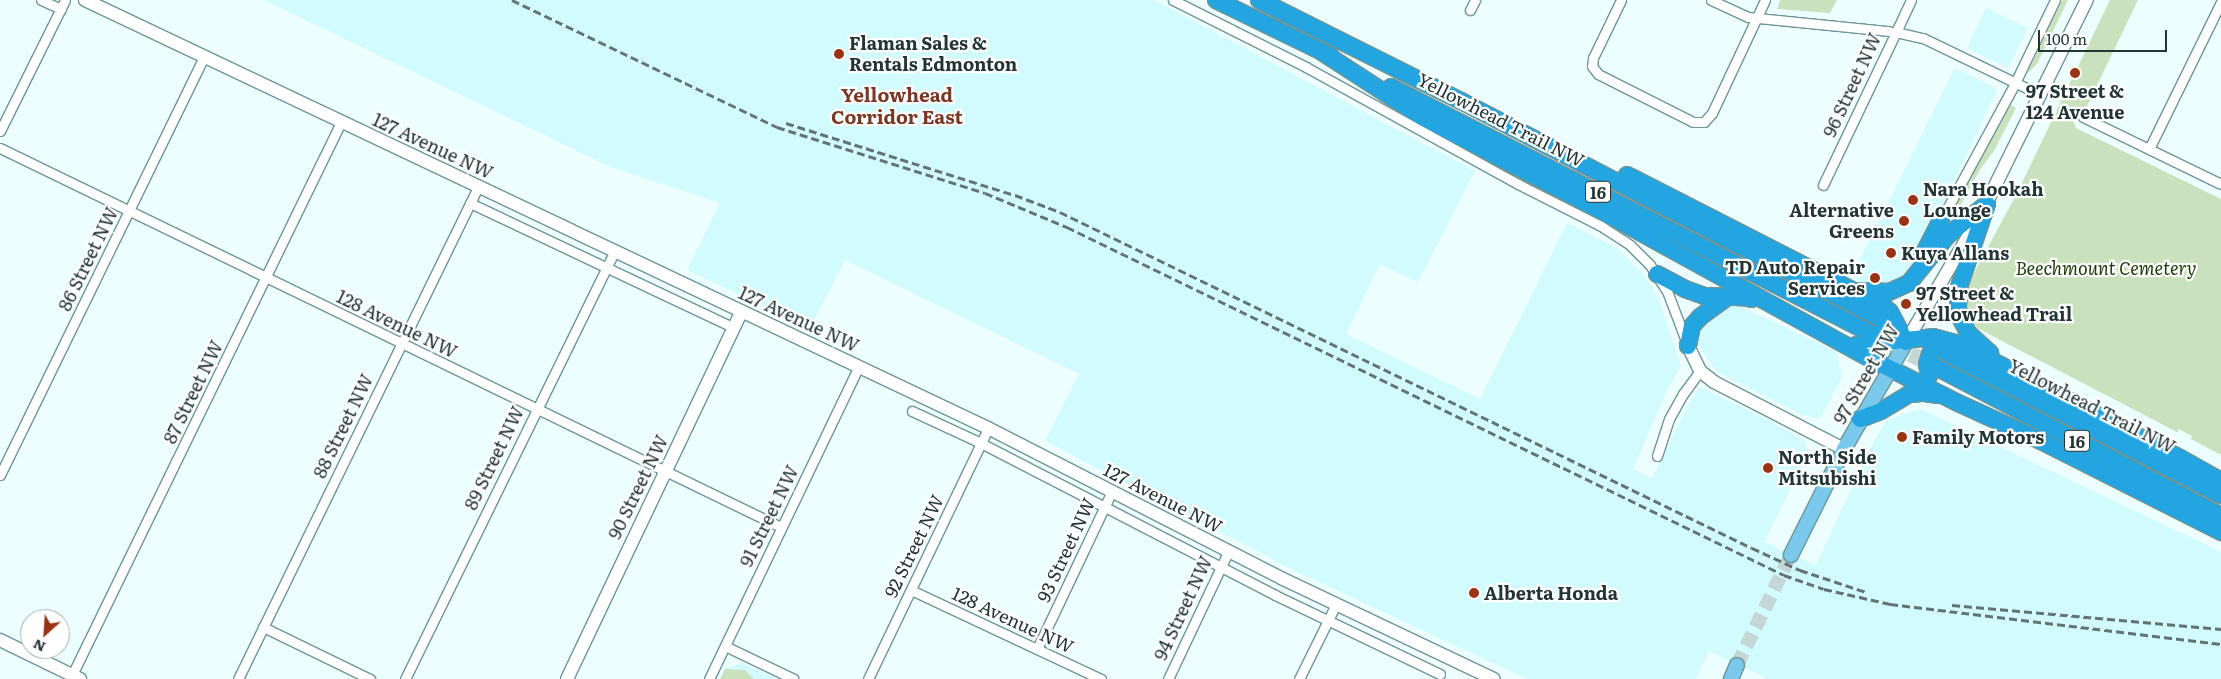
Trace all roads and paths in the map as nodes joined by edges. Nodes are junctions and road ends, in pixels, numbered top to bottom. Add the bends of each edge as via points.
1 (41, 0) edge
2 (65, 0) edge
3 (85, 0) edge
4 (1173, 0) edge
5 (1216, 0) edge
6 (1259, 0) edge
7 (1475, 0) edge
8 (1621, 0) edge
9 (1711, 0) edge
10 (1765, 0) edge
11 (1912, 0) edge
12 (2055, 0) edge
13 (2087, 0) edge
14 (2214, 0) edge
15 (2221, 3) edge
16 (61, 9) junction
17 (1470, 10) dead end
18 (1756, 18) junction
19 (1894, 30) junction
20 (1322, 52) junction
21 (204, 56) junction
22 (2015, 83) junction
23 (2041, 95) junction
24 (1461, 101) junction
25 (2083, 117) dead end
26 (341, 122) junction
27 (0, 131) edge
28 (0, 148) edge
29 (2150, 149) junction
30 (2221, 184) edge
31 (1823, 185) dead end
32 (478, 187) junction
33 (470, 202) junction
34 (1987, 204) junction
35 (129, 212) junction
36 (1941, 220) joint
37 (615, 251) junction
38 (607, 267) junction
39 (1657, 274) junction
40 (1916, 277) junction
41 (266, 278) junction
42 (1845, 288) junction
43 (1730, 296) junction
44 (1770, 304) junction
45 (1875, 309) junction
46 (742, 311) junction
47 (734, 328) junction
48 (1871, 339) junction
49 (1906, 342) junction
50 (1841, 343) junction
51 (401, 344) junction
52 (1688, 346) junction
53 (1947, 347) junction
54 (2002, 364) junction
55 (859, 366) junction
56 (1934, 366) tunnel mouth
57 (1890, 369) junction
58 (1700, 370) junction
59 (1938, 393) junction
60 (1956, 402) junction
61 (536, 409) junction
62 (912, 411) dead end
63 (1860, 419) junction
64 (988, 428) junction
65 (981, 443) junction
66 (1844, 449) junction
67 (1657, 456) dead end
68 (665, 472) junction
69 (0, 476) edge
70 (2221, 481) edge
71 (1112, 491) junction
72 (2221, 495) edge
73 (1104, 507) junction
74 (2221, 516) edge
75 (781, 527) junction
76 (2221, 532) edge
77 (1228, 552) junction
78 (1791, 555) tunnel mouth
79 (1221, 567) junction
80 (911, 590) junction
81 (1336, 604) junction
82 (1328, 620) junction
83 (263, 627) junction
84 (0, 640) edge
85 (725, 646) junction
86 (1037, 649) junction
87 (1448, 658) junction
88 (1737, 665) tunnel mouth
89 (1439, 676) edge
90 (76, 677) edge
91 (238, 679) edge
92 (370, 679) edge
93 (405, 679) edge
94 (566, 679) edge
95 (709, 679) edge
96 (794, 679) edge
97 (868, 679) edge
98 (1101, 679) edge
99 (1168, 679) edge
100 (1300, 679) edge
101 (1494, 679) edge
102 (1731, 679) edge

1 - 16 street
2 - 16 street
3 - 21 main road, 127 Avenue NW
4 - 39 street via 1306,67 1600,226 1630,245
5 - 20 highway, Yellowhead Trail NW / 16
6 - 24 highway, Yellowhead Trail NW / 16
7 - 17 street
8 - 18 street via 1592,66 1598,74 1694,122 1704,122 1712,113
9 - 18 street
10 - 18 street
11 - 19 street, 96 Street NW
12 - 22 street
13 - 23 main road, 97 Street NW
14 - 15 street
15 - 29 street
16 - 27 street
18 - 19 street
19 - 22 street via 1923,38
19 - 31 street, 96 Street NW
20 - 44 highway via 1422,117
20 - 48 highway, Yellowhead Trail NW / 16
21 - 26 main road, 127 Avenue NW
21 - 35 street, 86 Street NW
22 - 23 street
22 - 36 street
23 - 34 main road, 97 Street NW
24 - 42 highway via 1535,131 1670,196
24 - 45 highway, Yellowhead Trail NW / 16
25 - 29 street
26 - 32 main road, 127 Avenue NW
26 - 41 street, 87 Street NW
28 - 35 street, 128 Avenue NW
29 - 30 street
32 - 33 street, 88 Street NW
32 - 37 main road, 127 Avenue NW
33 - 38 street, 127 Avenue NW
33 - 51 street, 88 Street NW
34 - 40 highway via 1947,236
34 - 49 main road, 97 Street NW
34 - 54 highway via 1959,287 1958,307 1968,333
35 - 41 street, 128 Avenue NW
35 - 69 street, 86 Street NW
36 - 40 highway
37 - 38 street, 89 Street NW
37 - 46 main road, 127 Avenue NW
38 - 47 street, 127 Avenue NW
38 - 61 street, 89 Street NW
39 - 43 highway via 1704,296
39 - 52 street
40 - 42 highway via 1909,284 1889,292
41 - 51 street, 128 Avenue NW
41 - 90 street, 87 Street NW
42 - 45 highway
43 - 44 highway
43 - 52 highway via 1700,316 1692,326
44 - 50 highway
45 - 48 highway via 1881,311 1885,325 1881,335
45 - 49 highway via 1890,312
46 - 47 main road, 90 Street NW
46 - 55 main road, 127 Avenue NW
47 - 68 main road, 90 Street NW
48 - 49 highway
48 - 50 highway via 1860,345
49 - 53 highway via 1933,337
49 - 57 main road, 97 Street NW
50 - 57 highway
51 - 61 street, 128 Avenue NW
51 - 83 street, 88 Street NW
52 - 58 main road
53 - 54 highway via 1960,344
53 - 59 highway via 1931,351 1926,364
53 - 72 highway, Yellowhead Trail NW / 16
54 - 70 highway
55 - 64 main road, 127 Avenue NW
55 - 75 street, 91 Street NW
56 - 74 highway, 16
57 - 59 highway
57 - 63 main road, 97 Street NW
58 - 66 main road via 1714,382
58 - 67 street via 1669,419
59 - 60 highway
60 - 63 highway via 1933,394 1909,394
60 - 76 highway via 2038,439
61 - 68 street, 128 Avenue NW
61 - 93 street, 89 Street NW
62 - 65 street, 127 Avenue NW
63 - 66 main road, 97 Street NW
64 - 65 street, 92 Street NW
64 - 71 main road, 127 Avenue NW
65 - 73 street, 127 Avenue NW
65 - 80 street, 92 Street NW
66 - 78 main road, 97 Street NW
68 - 75 street, 128 Avenue NW
68 - 94 main road, 90 Street NW
71 - 73 street, 93 Street NW
71 - 77 main road, 127 Avenue NW
73 - 79 street, 127 Avenue NW
73 - 86 street, 93 Street NW
75 - 85 street, 91 Street NW
77 - 79 street, 94 Street NW
77 - 81 main road, 127 Avenue NW
79 - 82 street, 127 Avenue NW
79 - 99 street, 94 Street NW
80 - 86 street, 128 Avenue NW
80 - 97 street, 92 Street NW
81 - 82 street
81 - 87 main road, 127 Avenue NW
82 - 89 street, 127 Avenue NW
82 - 100 street
83 - 91 street, 88 Street NW
83 - 92 street
84 - 90 main road
85 - 95 street, 91 Street NW
85 - 96 street
86 - 98 street, 128 Avenue NW
87 - 89 street
87 - 101 main road, 127 Avenue NW
88 - 102 main road

